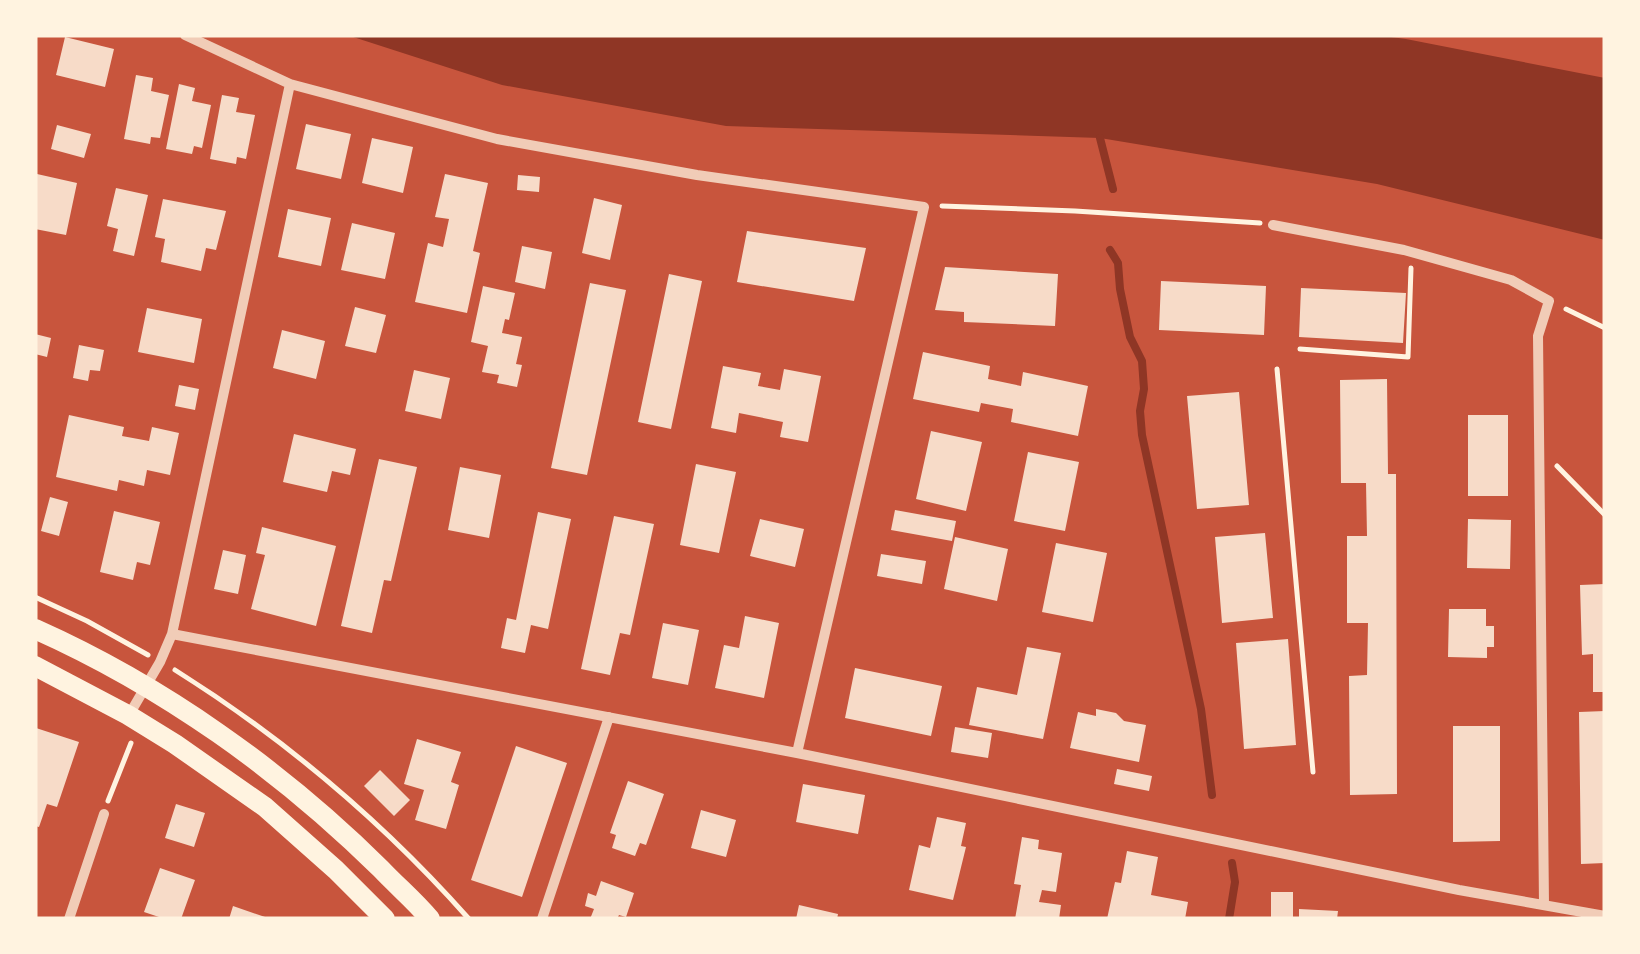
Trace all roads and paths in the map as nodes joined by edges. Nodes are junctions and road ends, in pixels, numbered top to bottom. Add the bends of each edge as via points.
1 (185, 35) edge
2 (290, 84) junction
3 (924, 207) junction
4 (1273, 225) joint
5 (1411, 252) junction
6 (1549, 301) junction
7 (1605, 328) edge
8 (1300, 349) dead end
9 (1277, 369) dead end
10 (1538, 446) junction
11 (1605, 516) edge
12 (35, 629) edge
13 (172, 634) junction
14 (35, 666) edge
15 (145, 686) junction
16 (128, 716) junction
17 (609, 718) junction
18 (131, 743) dead end
19 (796, 753) junction
20 (1313, 772) dead end
21 (104, 814) joint
22 (1544, 904) junction
23 (1605, 916) edge
24 (69, 919) edge
25 (385, 919) edge
26 (430, 919) edge
27 (542, 919) edge

1 - 2 street
2 - 3 street via 498,139
2 - 13 street
3 - 4 path
3 - 19 street
4 - 5 street
5 - 6 street via 1511,280
5 - 8 path via 1408,357
6 - 7 path
6 - 10 street via 1538,336
9 - 20 path
10 - 11 path
10 - 22 street
12 - 15 main road
13 - 15 street
13 - 17 street
14 - 16 main road
15 - 16 street
15 - 26 main road via 282,780
16 - 25 main road via 265,807
17 - 19 street
17 - 27 street
18 - 21 path
19 - 22 street
21 - 24 street
22 - 23 street

